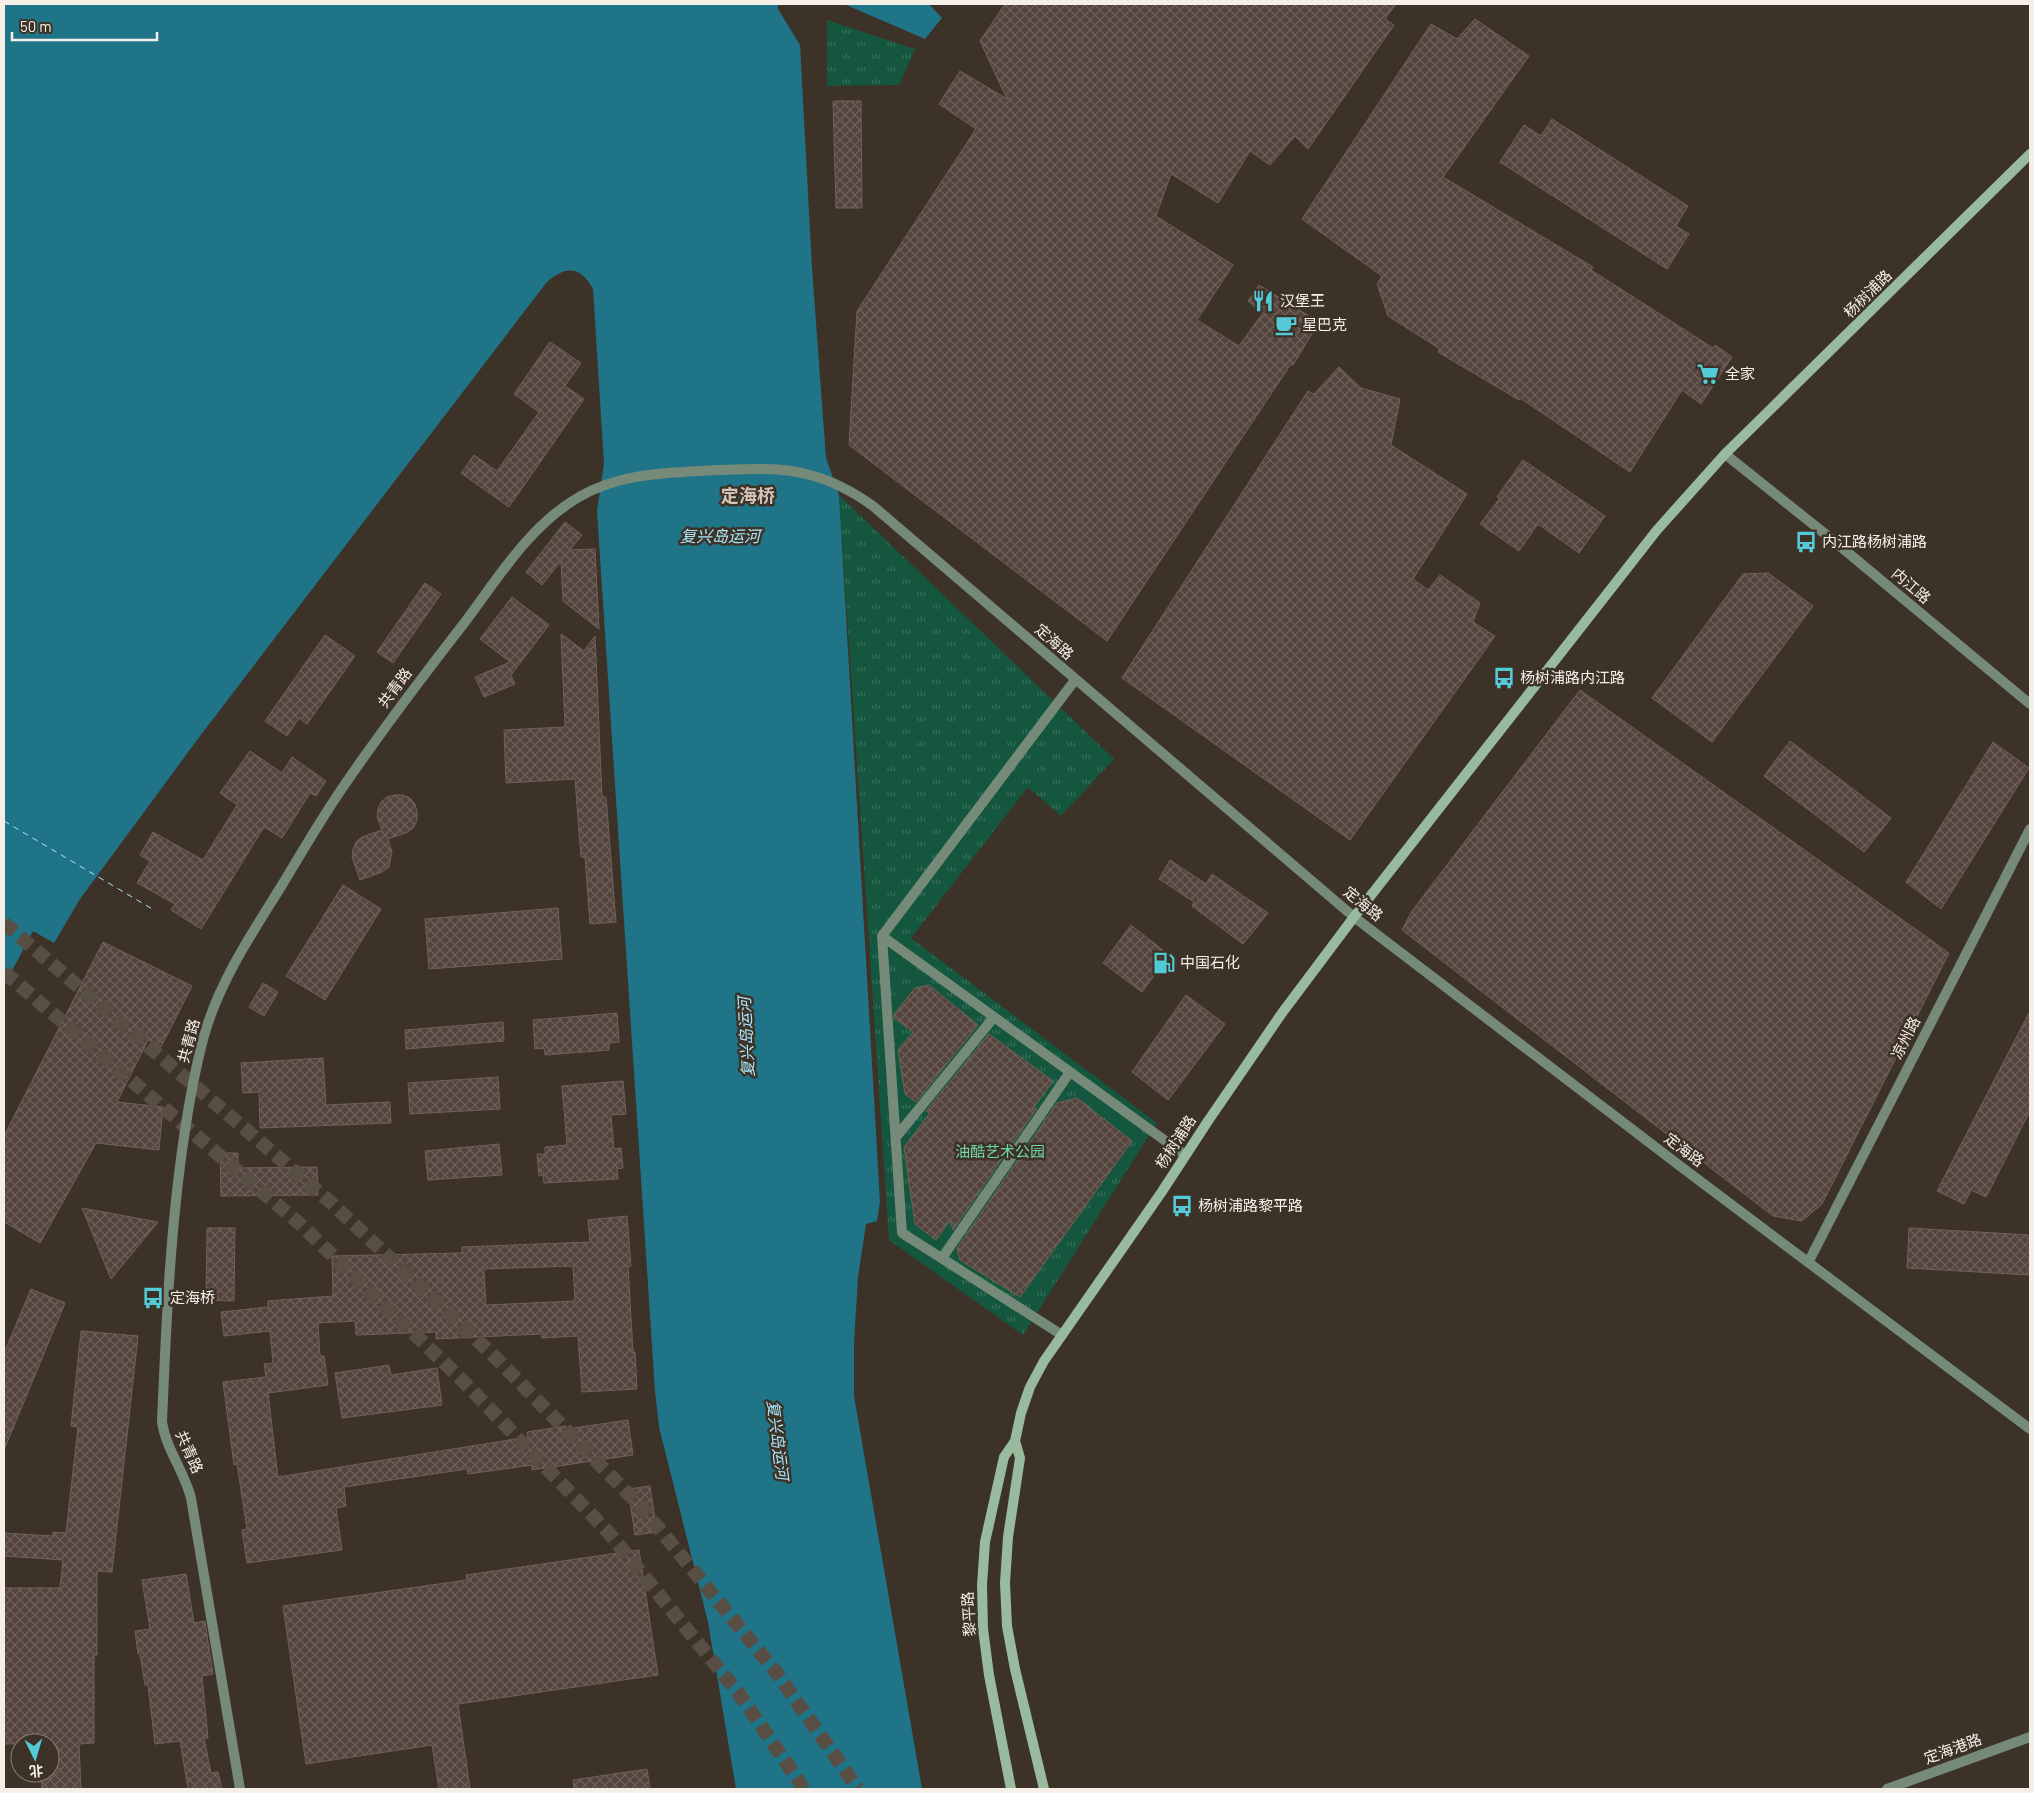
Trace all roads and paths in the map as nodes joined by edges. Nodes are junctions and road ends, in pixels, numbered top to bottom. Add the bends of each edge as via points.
1 (2030, 154) edge
2 (1725, 454) junction
3 (663, 473) joint
4 (1075, 680) junction
5 (2030, 704) edge
6 (2030, 829) edge
7 (1354, 917) junction
8 (882, 936) junction
9 (994, 1017) junction
10 (1070, 1072) junction
11 (896, 1137) junction
12 (1185, 1155) junction
13 (942, 1258) junction
14 (1808, 1261) junction
15 (1062, 1335) junction
16 (1030, 1387) joint
17 (2030, 1429) edge
18 (1015, 1441) junction
19 (2030, 1737) edge
20 (240, 1789) edge
21 (1011, 1789) edge
22 (1044, 1789) edge
23 (1887, 1789) edge

1 - 2 main road, 杨树浦路
2 - 5 street, 内江路
2 - 7 main road, 杨树浦路 via 1657,530
3 - 4 street, 定海路 via 756,469 796,472 828,480 853,491
3 - 20 street, 共青路 via 616,481 578,497 529,538 407,696 342,789 254,930 227,980 204,1036 189,1100 178,1172 167,1298 162,1422 191,1498
4 - 7 street, 定海路
4 - 8 street
6 - 14 street, 凉州路
7 - 12 main road, 杨树浦路 via 1282,1013
7 - 14 street, 定海路
8 - 9 street
8 - 11 street
9 - 10 street
9 - 11 street
10 - 12 street
10 - 13 street
11 - 13 street via 902,1233
12 - 15 main road, 杨树浦路
13 - 15 street
14 - 17 street, 定海路
15 - 16 main road, 杨树浦路
16 - 18 main road, 黎平路
18 - 21 main road, 黎平路 via 1004,1457 993,1500 985,1542 982,1585 989,1675
18 - 22 main road, 黎平路 via 1020,1458 1008,1537 1007,1626
19 - 23 street, 定海港路

